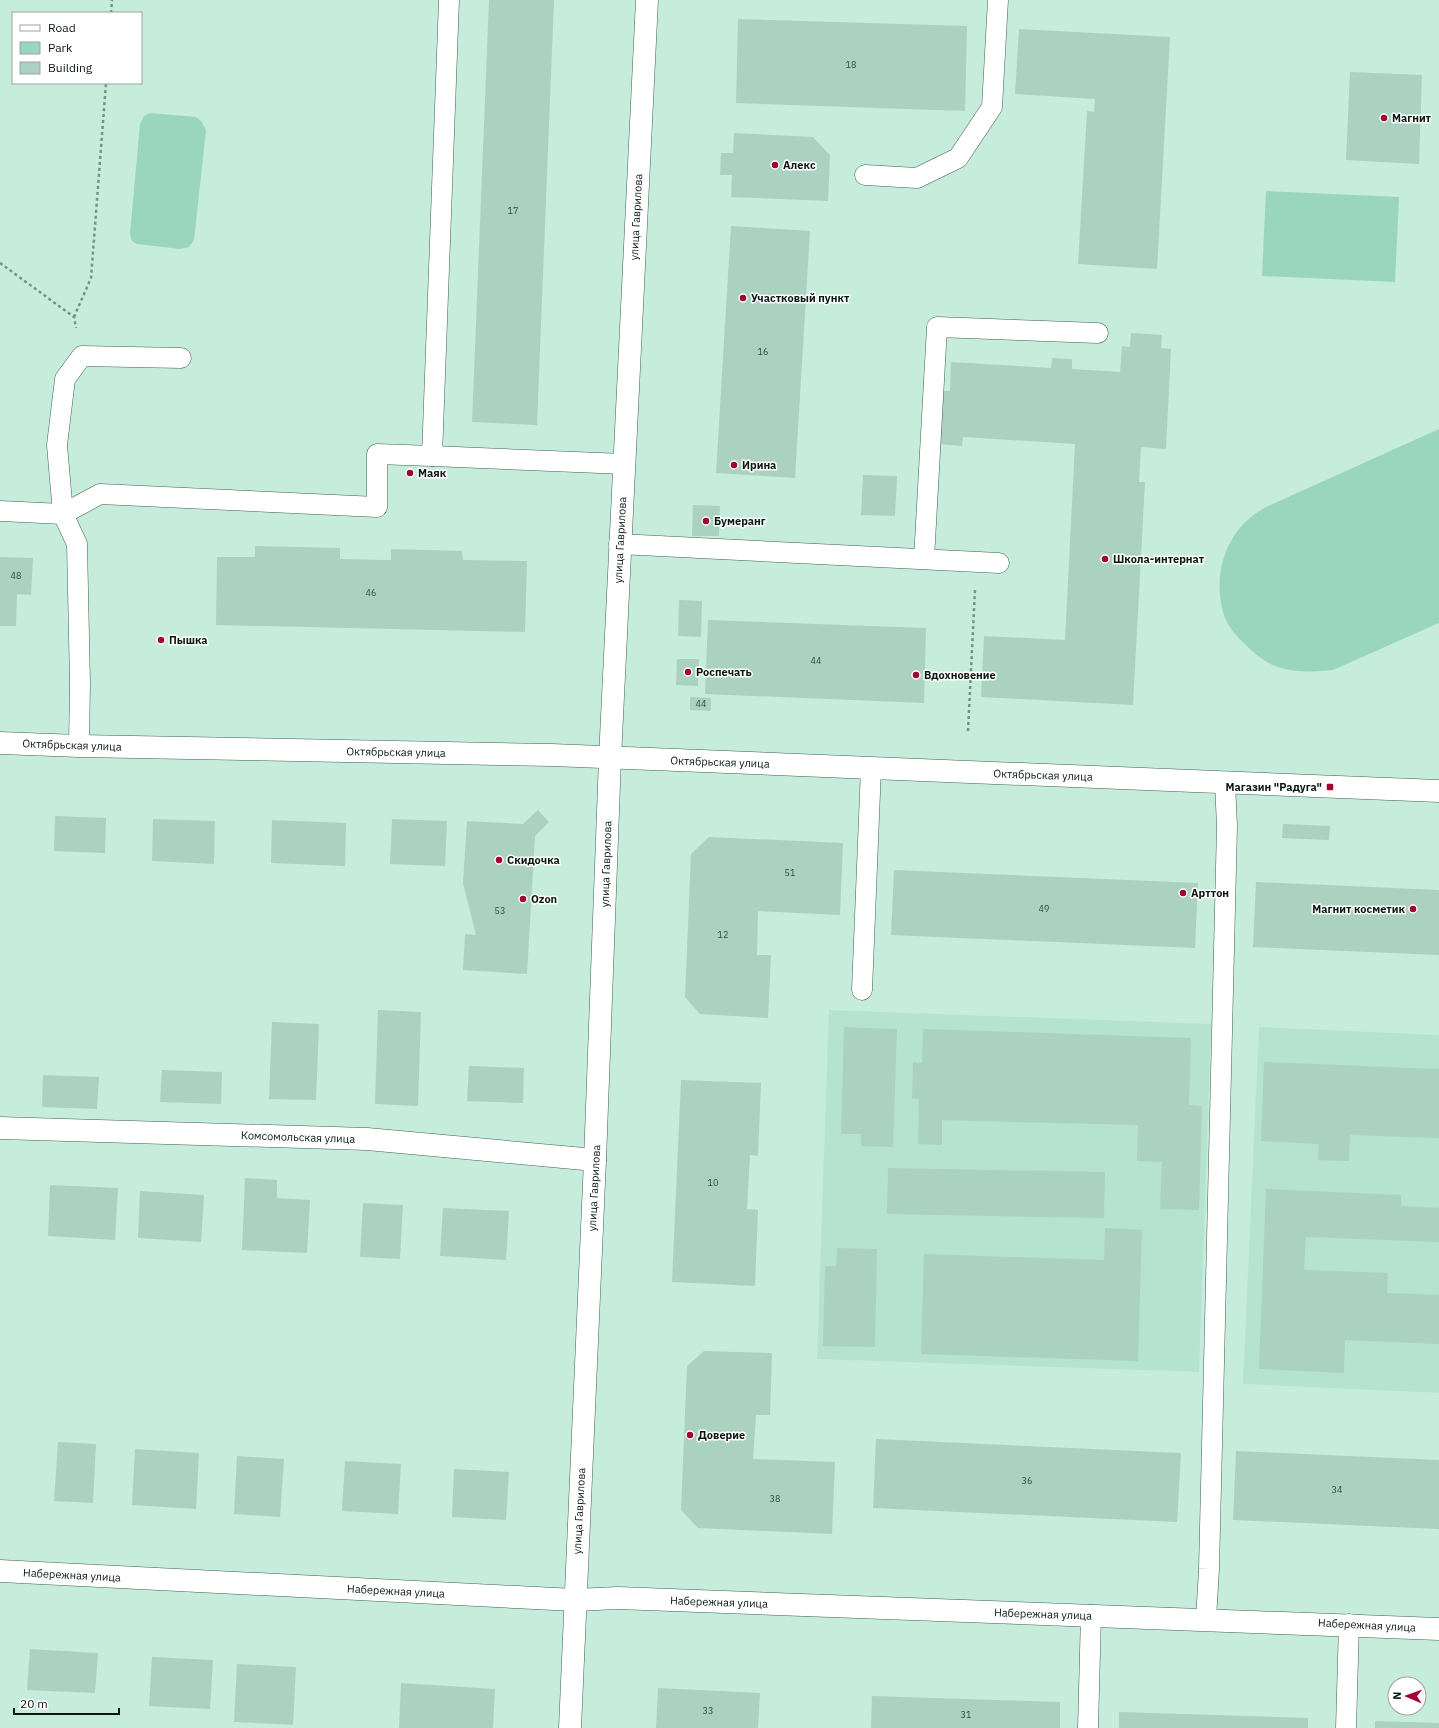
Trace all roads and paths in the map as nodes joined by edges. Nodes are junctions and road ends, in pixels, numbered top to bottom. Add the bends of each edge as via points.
1 (112, 0) edge
2 (449, 0) edge
3 (647, 0) edge
4 (998, 0) edge
5 (111, 12) edge
6 (106, 84) edge
7 (865, 176) dead end
8 (0, 263) edge
9 (74, 317) junction
10 (1098, 333) dead end
11 (82, 356) junction
12 (181, 358) dead end
13 (432, 456) junction
14 (624, 464) junction
15 (0, 511) edge
16 (63, 514) junction
17 (619, 544) junction
18 (924, 559) junction
19 (976, 562) junction
20 (999, 563) dead end
21 (968, 731) dead end
22 (0, 743) edge
23 (79, 746) junction
24 (610, 758) junction
25 (871, 768) junction
26 (1225, 783) junction
27 (1439, 791) edge
28 (862, 990) dead end
29 (0, 1128) edge
30 (595, 1160) junction
31 (0, 1571) edge
32 (575, 1600) junction
33 (1091, 1615) junction
34 (1206, 1619) junction
35 (1350, 1624) junction
36 (1439, 1629) edge
37 (570, 1728) edge
38 (1088, 1728) edge
39 (1346, 1728) edge

1 - 5 path
2 - 13 lane
3 - 14 street, улица Гаврилова
4 - 7 lane via 992,107 958,158 917,178
6 - 9 path via 91,278
8 - 9 path
9 - 11 path
10 - 18 lane via 937,327
11 - 12 lane
11 - 16 lane via 66,379 57,445
13 - 14 lane
13 - 16 lane via 377,454 377,507 100,494
14 - 17 street, улица Гаврилова
15 - 16 lane
16 - 23 lane via 77,544
17 - 18 lane
17 - 24 street, улица Гаврилова
18 - 19 lane
19 - 20 lane
19 - 21 path
22 - 23 street, Октябрьская улица
23 - 24 street, Октябрьская улица
24 - 25 street, Октябрьская улица
24 - 30 street, улица Гаврилова
25 - 26 street, Октябрьская улица
25 - 28 lane
26 - 27 street, Октябрьская улица
26 - 34 lane via 1227,826
29 - 30 street, Комсомольская улица via 367,1139
30 - 32 street, улица Гаврилова
31 - 32 street, Набережная улица
32 - 33 street, Набережная улица via 618,1598
32 - 37 street, улица Гаврилова
33 - 34 street, Набережная улица
33 - 38 lane
34 - 35 street, Набережная улица
35 - 36 street, Набережная улица
35 - 39 lane

